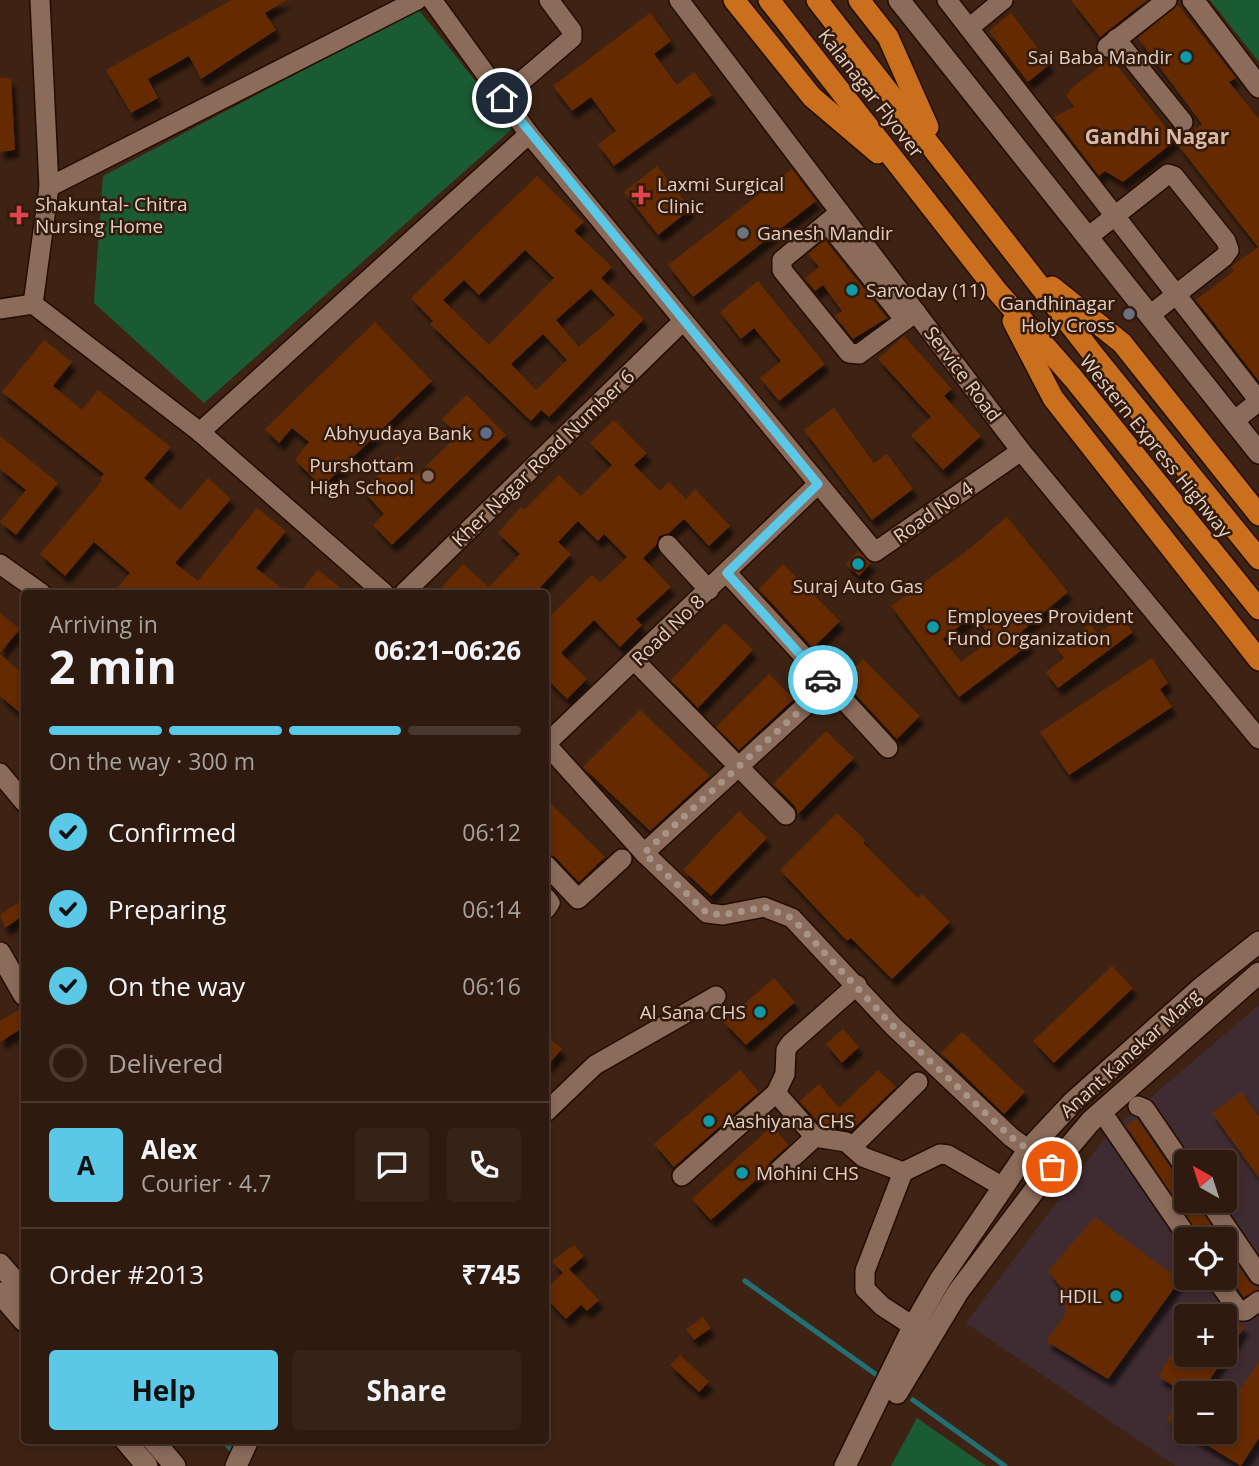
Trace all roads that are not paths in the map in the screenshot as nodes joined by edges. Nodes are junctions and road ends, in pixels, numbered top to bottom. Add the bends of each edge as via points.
1 (40, 0) edge
2 (549, 0) edge
3 (678, 0) edge
4 (734, 0) edge
5 (769, 0) edge
6 (817, 0) edge
7 (859, 0) edge
8 (898, 0) edge
9 (947, 0) edge
10 (1003, 0) edge
11 (1167, 0) edge
12 (1193, 0) edge
13 (432, 1) edge
14 (969, 28) junction
15 (1259, 87) edge
16 (502, 98) junction
17 (1183, 122) dead end
18 (529, 134) junction
19 (941, 158) junction
20 (912, 182) junction
21 (49, 187) junction
22 (1114, 215) junction
23 (833, 218) junction
24 (1088, 237) junction
25 (1026, 266) junction
26 (997, 291) junction
27 (1176, 295) junction
28 (33, 304) junction
29 (0, 309) edge
30 (1150, 315) junction
31 (910, 316) junction
32 (682, 322) junction
33 (1259, 401) edge
34 (1234, 421) junction
35 (200, 432) junction
36 (1021, 451) junction
37 (1259, 453) edge
38 (818, 484) junction
39 (1259, 515) edge
40 (668, 545) dead end
41 (1259, 559) edge
42 (0, 564) edge
43 (727, 573) junction
44 (37, 590) edge
45 (381, 590) edge
46 (407, 590) edge
47 (709, 590) junction
48 (1259, 609) edge
49 (1259, 660) edge
50 (635, 661) junction
51 (828, 685) junction
52 (1259, 739) edge
53 (549, 741) edge
54 (549, 747) edge
55 (888, 748) dead end
56 (739, 767) junction
57 (0, 774) edge
58 (21, 798) edge
59 (786, 815) dead end
60 (644, 853) junction
61 (622, 859) dead end
62 (549, 868) edge
63 (1259, 942) edge
64 (0, 953) edge
65 (1259, 973) edge
66 (857, 985) junction
67 (21, 990) edge
68 (716, 996) dead end
69 (918, 1082) dead end
70 (776, 1093) junction
71 (1138, 1106) dead end
72 (549, 1109) edge
73 (1102, 1112) junction
74 (815, 1137) junction
75 (852, 1147) junction
76 (1029, 1149) junction
77 (1174, 1151) edge
78 (1052, 1167) junction
79 (777, 1172) dead end
80 (903, 1172) junction
81 (682, 1176) dead end
82 (1003, 1187) junction
83 (1217, 1213) edge
84 (1181, 1227) edge
85 (0, 1264) edge
86 (1259, 1275) edge
87 (949, 1286) junction
88 (21, 1288) edge
89 (1224, 1290) edge
90 (0, 1293) edge
91 (1259, 1301) edge
92 (21, 1318) edge
93 (921, 1332) junction
94 (128, 1444) edge
95 (156, 1444) edge
96 (246, 1444) edge
97 (147, 1466) edge
98 (175, 1466) edge
99 (236, 1466) edge
100 (849, 1466) edge

1 - 21 street
2 - 16 street via 572,31 572,38
3 - 23 street, Service Road
4 - 20 highway via 811,97
5 - 20 highway, Kalanagar Flyover
6 - 19 highway, Kalanagar Flyover
7 - 19 highway via 888,37
8 - 24 street
9 - 14 street
10 - 14 street
11 - 17 street via 1111,43
12 - 15 street
13 - 16 street, Road No 4
13 - 21 street
14 - 22 street
16 - 18 street, Road No 4
18 - 32 street, Road No 4
18 - 35 street
19 - 25 highway, Western Express Highway
20 - 26 highway, Western Express Highway
21 - 28 street
22 - 24 street
22 - 27 street
22 - 27 street via 1168,174 1226,241 1229,250 1224,257
23 - 31 street, Service Road
23 - 31 street via 780,266 849,353 859,354
24 - 30 street
25 - 39 highway via 1122,343
25 - 41 highway, Western Express Highway
26 - 48 highway, Western Express Highway
26 - 49 highway via 1053,398
27 - 30 street
27 - 33 street
28 - 29 street
28 - 35 street
30 - 34 street
31 - 36 street, Service Road
32 - 38 street, Road No 4
32 - 46 street, Kher Nagar Road Number 6
33 - 34 street
34 - 37 street
35 - 45 street
36 - 38 street, Road No 4 via 874,552
36 - 52 street, Service Road
38 - 43 street, Road No 8
40 - 47 street
42 - 44 street
43 - 47 street, Road No 8
43 - 51 street
47 - 50 street, Road No 8
50 - 53 street, Road No 8
50 - 56 street
51 - 55 street
51 - 56 street
54 - 60 street
56 - 59 street
56 - 60 street
57 - 58 street
60 - 66 street via 707,913 723,915 764,907 792,918
61 - 62 street via 578,899
63 - 76 street, Anant Kanekar Marg via 1073,1102
64 - 67 street
65 - 73 street, Anant Kanekar Marg
66 - 70 street via 790,1044
66 - 76 street via 893,1026
68 - 72 street via 595,1065
69 - 75 street
70 - 74 street
70 - 81 street
71 - 77 street via 1145,1109
73 - 78 street, Anant Kanekar Marg
73 - 84 street
74 - 75 street via 837,1139
74 - 79 street
75 - 80 street via 863,1157
76 - 78 street
76 - 82 street, Anant Kanekar Marg
78 - 87 street, Anant Kanekar Marg
80 - 82 street via 940,1154 948,1155
80 - 93 street via 865,1271 865,1289
82 - 87 street, Anant Kanekar Marg
83 - 86 street
85 - 88 street
87 - 93 street, Anant Kanekar Marg
89 - 91 street via 1239,1311
90 - 92 street
93 - 100 street, Anant Kanekar Marg
94 - 97 street
95 - 98 street
96 - 99 street

